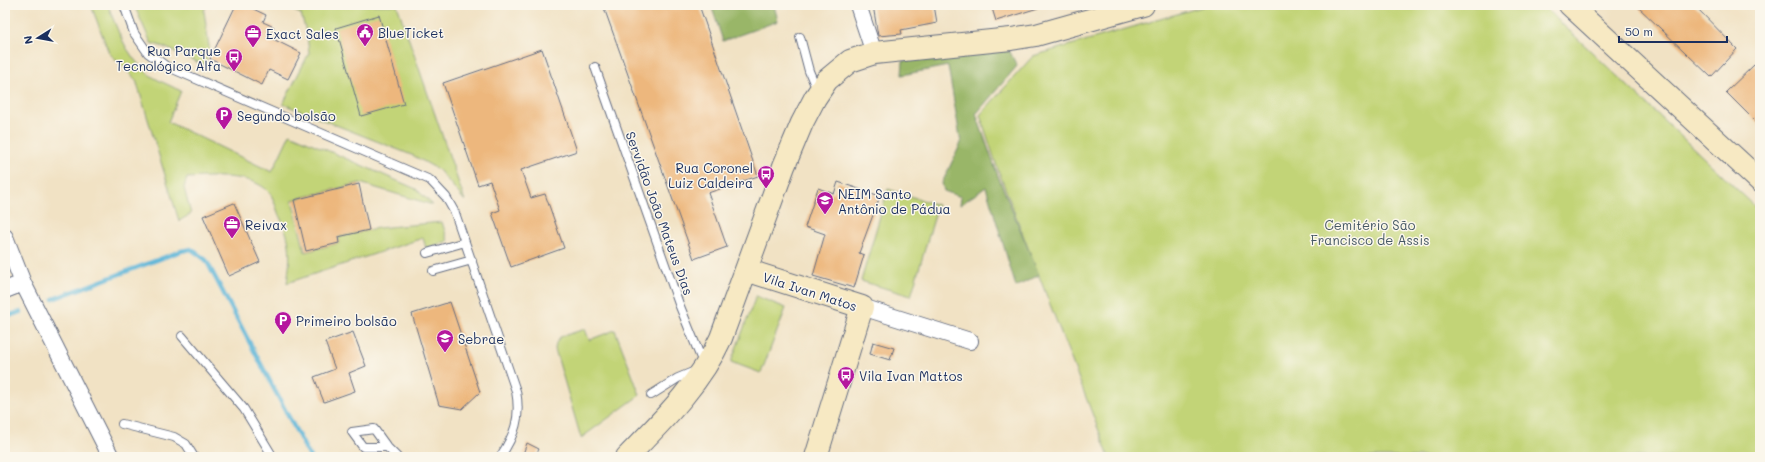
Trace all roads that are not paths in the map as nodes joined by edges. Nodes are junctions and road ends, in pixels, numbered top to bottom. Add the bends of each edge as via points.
1 (124, 5) edge
2 (858, 5) edge
3 (1143, 5) edge
4 (1570, 5) edge
5 (800, 37) dead end
6 (874, 53) junction
7 (595, 67) dead end
8 (818, 93) junction
9 (1760, 181) edge
10 (5, 237) edge
11 (465, 242) junction
12 (428, 253) dead end
13 (472, 260) junction
14 (746, 270) junction
15 (432, 271) dead end
16 (23, 283) junction
17 (5, 290) edge
18 (862, 307) junction
19 (182, 336) dead end
20 (970, 342) dead end
21 (705, 367) junction
22 (651, 395) dead end
23 (122, 424) dead end
24 (387, 447) dead end
25 (629, 454) edge
26 (111, 457) edge
27 (194, 457) edge
28 (273, 457) edge
29 (397, 457) edge
30 (500, 457) edge
31 (816, 457) edge

1 - 11 lane via 134,34 148,53 166,66 430,180 450,202
2 - 6 street
3 - 6 main road via 1030,36
4 - 9 main road
5 - 8 lane
6 - 8 main road via 850,61 827,80
7 - 21 lane, Servidão João Mateus Dias via 679,304
8 - 14 main road via 784,166
10 - 16 street
11 - 12 lane
11 - 13 lane
13 - 15 lane
13 - 30 lane via 519,405 517,423
14 - 18 main road, Vila Ivan Matos
14 - 21 main road via 721,338
16 - 17 street
16 - 26 street
18 - 20 street
18 - 31 main road, Vila Ivan Matos
19 - 28 lane via 244,409
21 - 22 lane via 678,378
21 - 25 main road via 675,406
23 - 27 lane via 174,437 186,444
24 - 29 lane

